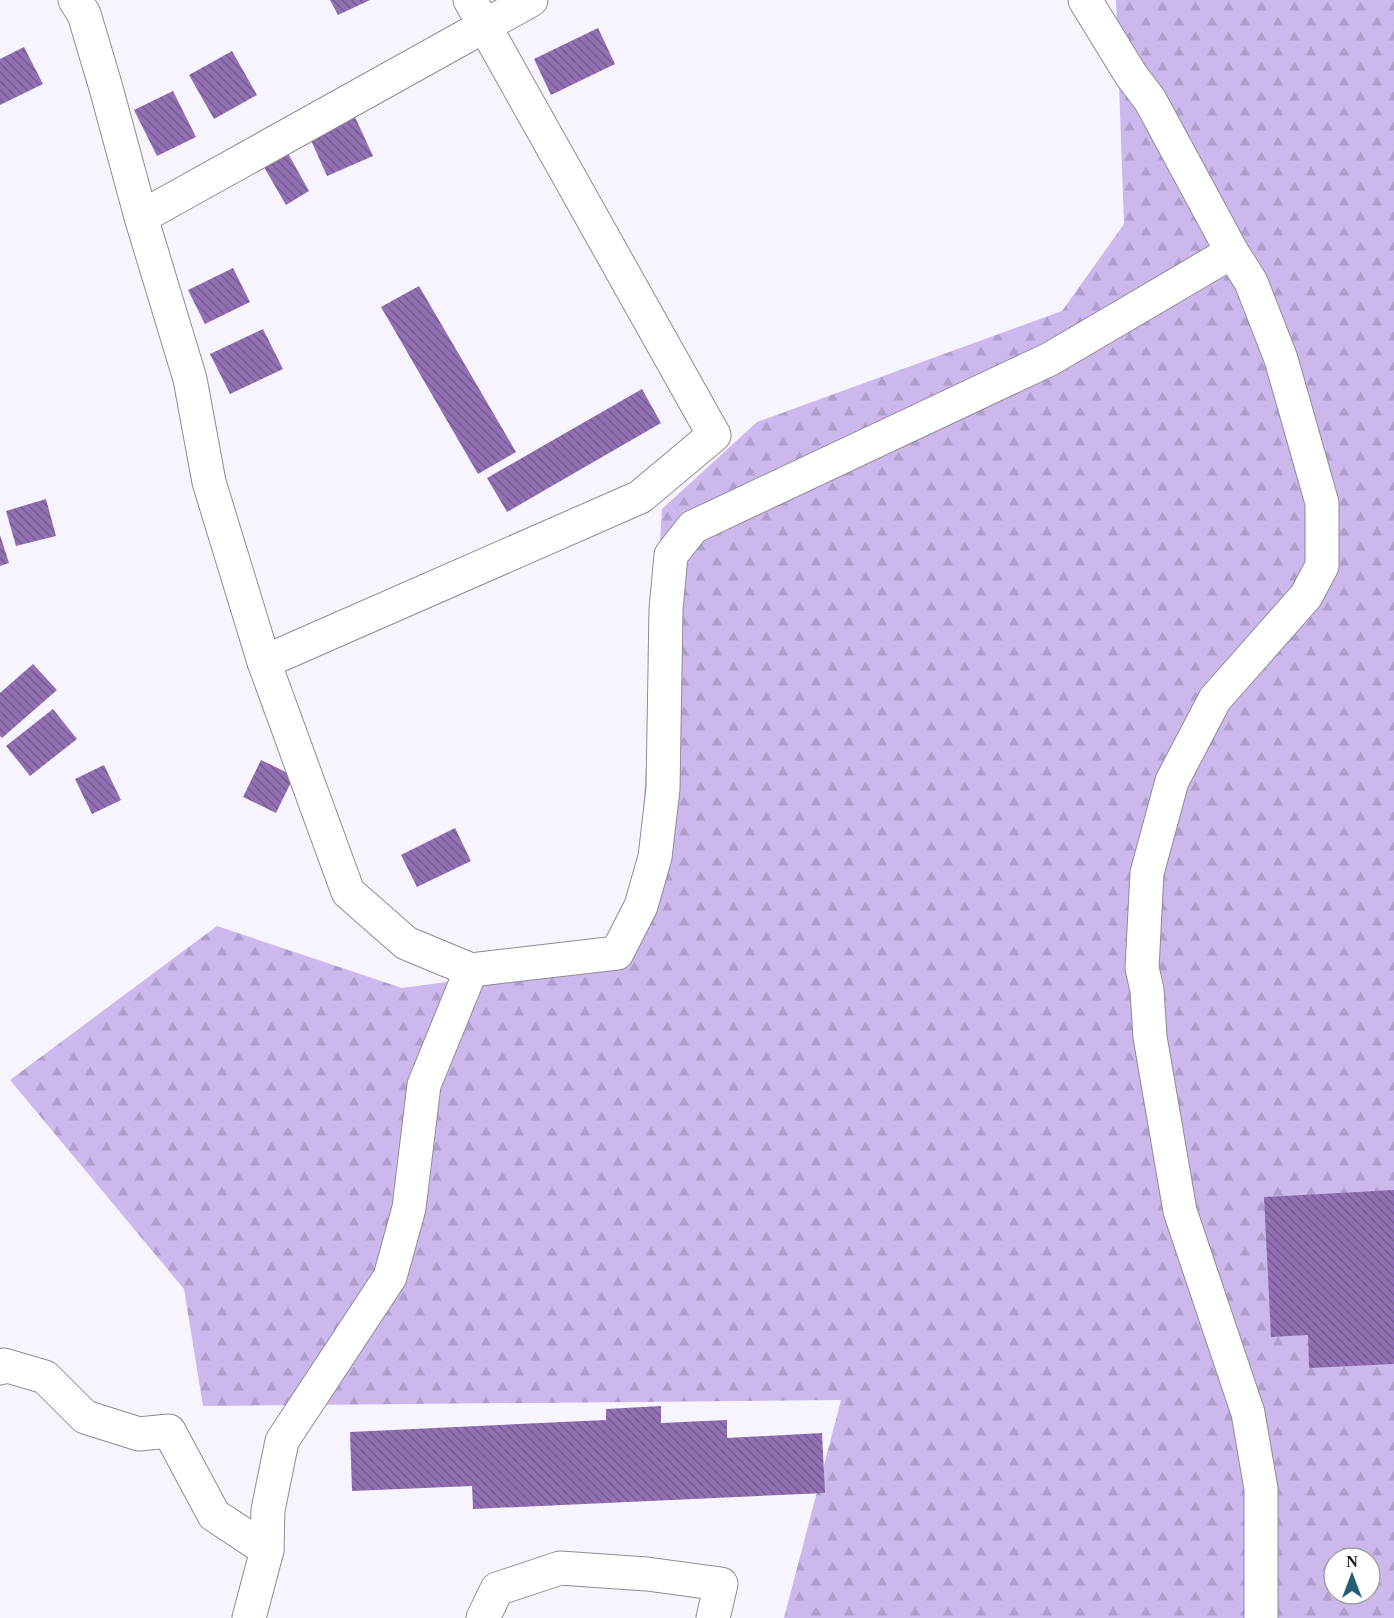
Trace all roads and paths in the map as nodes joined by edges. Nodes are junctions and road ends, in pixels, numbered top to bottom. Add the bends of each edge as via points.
1 (75, 0) edge
2 (531, 0) edge
3 (1085, 0) edge
4 (477, 13) edge
5 (141, 218) junction
6 (1232, 252) junction
7 (264, 662) junction
8 (471, 970) junction
9 (0, 1368) edge
10 (267, 1550) junction
11 (249, 1618) edge
12 (483, 1618) edge
13 (713, 1618) edge
14 (1261, 1618) edge

1 - 5 street via 84,14
2 - 4 street
3 - 6 street via 1150,100
4 - 5 street
4 - 7 street via 714,435 640,497
5 - 7 street via 190,379 209,482
6 - 8 street via 1050,359 693,527 671,555 666,609 663,789 655,857 641,906 617,952
6 - 14 street via 1251,282 1281,359 1322,503 1322,566 1306,596 1215,699 1172,781 1147,873 1142,968 1180,1211 1248,1413 1261,1489
7 - 8 street via 348,892 406,943
8 - 10 street via 424,1084 409,1208 390,1277 282,1441 268,1510
9 - 10 street via 4,1365 45,1377 85,1417 139,1434 169,1431 214,1515
10 - 11 street
12 - 13 street via 497,1589 560,1568 721,1584

